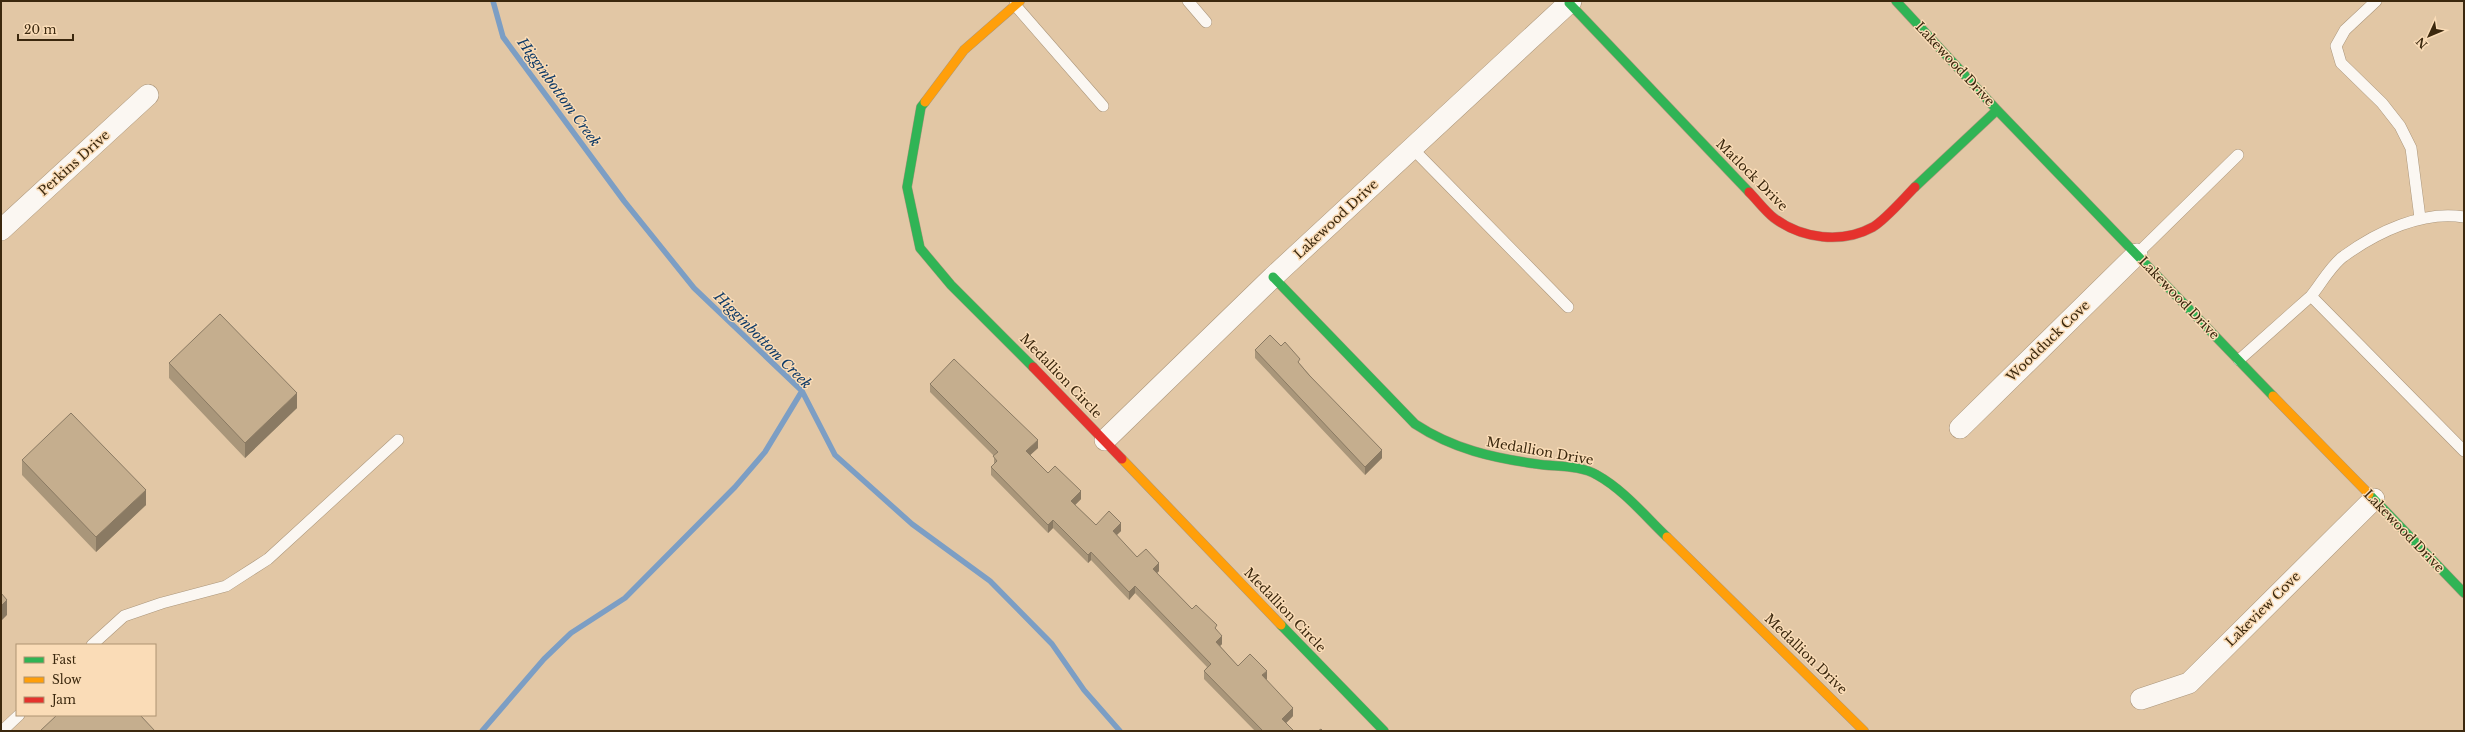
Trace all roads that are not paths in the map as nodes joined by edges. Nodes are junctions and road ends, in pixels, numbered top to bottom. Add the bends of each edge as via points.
1 (1188, 1) edge
2 (1896, 1) edge
3 (2376, 1) edge
4 (1570, 2) edge
5 (1018, 3) edge
6 (1206, 22) dead end
7 (148, 96) dead end
8 (1103, 106) dead end
9 (1997, 110) junction
10 (1412, 148) junction
11 (2238, 155) dead end
12 (2464, 217) edge
13 (2420, 218) junction
14 (1, 230) edge
15 (2137, 254) junction
16 (1273, 277) junction
17 (2311, 296) junction
18 (1568, 307) dead end
19 (2239, 360) junction
20 (1960, 428) dead end
21 (398, 440) dead end
22 (1105, 440) junction
23 (2464, 450) edge
24 (2374, 499) junction
25 (2464, 593) edge
26 (93, 644) edge
27 (2141, 699) dead end
28 (18, 716) edge
29 (2, 731) edge
30 (1384, 731) edge
31 (1864, 731) edge

1 - 6 lane
2 - 9 street, Lakewood Drive
3 - 13 lane via 2345,30 2336,46 2341,63 2382,103 2400,126 2411,148
4 - 9 street, Matlock Drive via 1774,218 1794,230 1819,238 1831,239 1852,235 1873,227
4 - 10 street, Lakewood Drive
5 - 8 lane
5 - 22 street, Medallion Circle via 964,50 921,107 907,187 920,248 951,285
7 - 14 street, Perkins Drive
9 - 15 street, Lakewood Drive
10 - 16 street, Lakewood Drive
10 - 18 lane
11 - 15 lane
12 - 13 lane
13 - 17 lane via 2379,235 2343,256
15 - 19 street, Lakewood Drive
15 - 20 street, Woodduck Cove
16 - 22 street, Lakewood Drive
16 - 31 street, Medallion Drive via 1415,424 1429,435 1449,445 1502,459 1584,470 1596,474 1617,488
17 - 19 lane
17 - 23 lane
19 - 24 street, Lakewood Drive
21 - 26 lane via 268,559 226,586 124,616
22 - 30 street, Medallion Circle
24 - 25 street, Lakewood Drive
24 - 27 street, Lakeview Cove via 2189,683
28 - 29 lane

